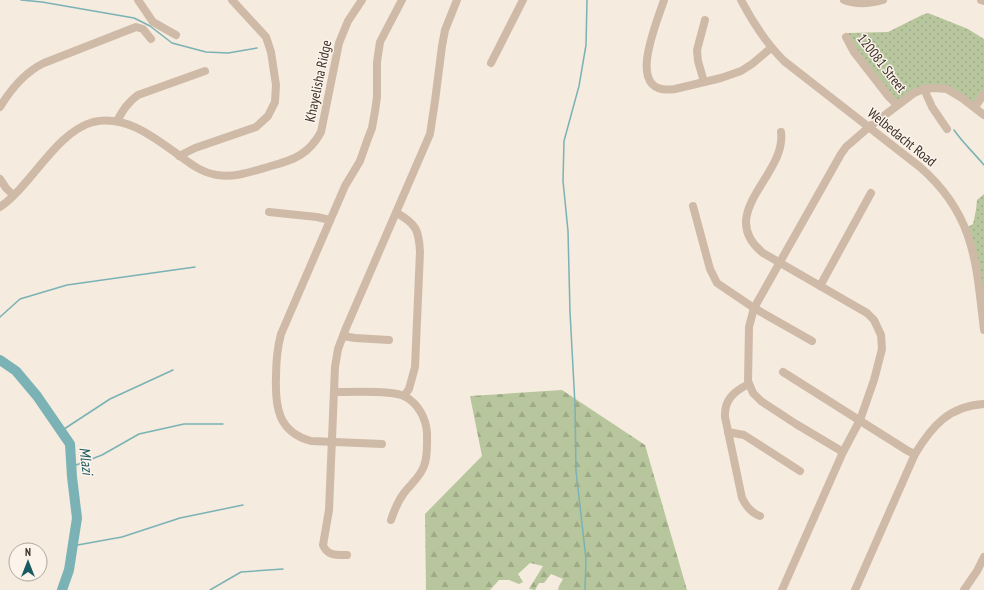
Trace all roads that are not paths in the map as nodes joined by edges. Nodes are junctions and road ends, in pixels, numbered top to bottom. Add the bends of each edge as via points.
1 (138, 0) edge
2 (232, 0) edge
3 (362, 0) edge
4 (402, 0) edge
5 (457, 0) edge
6 (523, 0) edge
7 (664, 0) edge
8 (741, 0) edge
9 (844, 0) edge
10 (883, 0) edge
11 (981, 0) edge
12 (984, 1) edge
13 (704, 20) dead end
14 (176, 34) dead end
15 (846, 37) dead end
16 (151, 39) dead end
17 (771, 48) junction
18 (491, 63) dead end
19 (205, 71) dead end
20 (704, 82) junction
21 (924, 89) junction
22 (984, 94) edge
23 (899, 104) junction
24 (0, 107) edge
25 (975, 107) junction
26 (984, 115) edge
27 (117, 121) junction
28 (868, 127) junction
29 (947, 128) dead end
30 (781, 132) dead end
31 (179, 156) junction
32 (0, 179) edge
33 (871, 193) dead end
34 (14, 195) junction
35 (692, 206) dead end
36 (0, 207) edge
37 (269, 212) dead end
38 (397, 213) junction
39 (330, 220) junction
40 (779, 263) junction
41 (820, 286) junction
42 (754, 308) junction
43 (984, 330) edge
44 (343, 336) junction
45 (389, 340) dead end
46 (812, 340) dead end
47 (782, 372) dead end
48 (749, 384) junction
49 (334, 392) junction
50 (404, 396) junction
51 (984, 404) edge
52 (860, 420) junction
53 (728, 432) junction
54 (331, 442) junction
55 (382, 444) dead end
56 (843, 452) junction
57 (915, 454) junction
58 (800, 471) dead end
59 (760, 516) dead end
60 (391, 520) dead end
61 (348, 555) dead end
62 (984, 557) edge
63 (782, 590) edge
64 (854, 590) edge
65 (964, 590) edge

1 - 14 street via 153,22
2 - 31 street via 266,37 276,85 275,102 268,116 256,127
3 - 31 street, Khayelisha Ridge via 344,30 336,53 321,132 308,150 285,163 236,176 206,173
4 - 39 street via 383,35 379,49 377,97 372,128 360,161 345,186
5 - 38 street via 445,30 430,134
6 - 18 street
7 - 20 street via 648,51 646,68 649,78 654,85 668,90
8 - 17 street, Welbedacht Road
9 - 10 street via 865,4
11 - 12 street
13 - 20 street via 697,50
15 - 23 street, 120081 Street via 854,52 895,103
16 - 24 street via 143,29 136,27 44,62 25,75
17 - 20 street via 741,71
17 - 28 street, Welbedacht Road via 802,76
19 - 27 street via 138,95 125,106
21 - 23 street
21 - 25 street via 947,89
21 - 29 street via 932,107
22 - 25 street
23 - 28 street
25 - 26 street
27 - 31 street, Khayelisha Ridge via 149,135
27 - 34 street via 92,122 76,129
28 - 40 street via 840,154
28 - 43 street, Welbedacht Road via 928,174 957,211 966,229 977,268
30 - 40 street via 779,151 752,201 746,222 748,235 754,245
32 - 34 street
33 - 41 street
34 - 36 street
35 - 42 street via 714,280
37 - 39 street
38 - 44 street
38 - 50 street via 416,227 420,252 415,367
39 - 54 street via 281,334 276,360 275,393 282,420 292,431 311,441
40 - 41 street
40 - 42 street
41 - 52 street via 867,313 882,335 880,358
42 - 46 street
42 - 48 street via 749,327
44 - 45 street
44 - 49 street via 335,367
47 - 52 street
48 - 53 street via 733,393 727,403 725,412
48 - 56 street via 761,401
49 - 50 street via 387,393
49 - 54 street
50 - 60 street via 418,407 424,419 426,456 421,472 403,494
51 - 57 street via 965,407 945,417 926,436
52 - 56 street
52 - 57 street
53 - 58 street via 747,437
53 - 59 street via 742,498 749,509
54 - 55 street
54 - 61 street via 329,510 323,545 328,553
56 - 63 street
57 - 64 street
62 - 65 street

